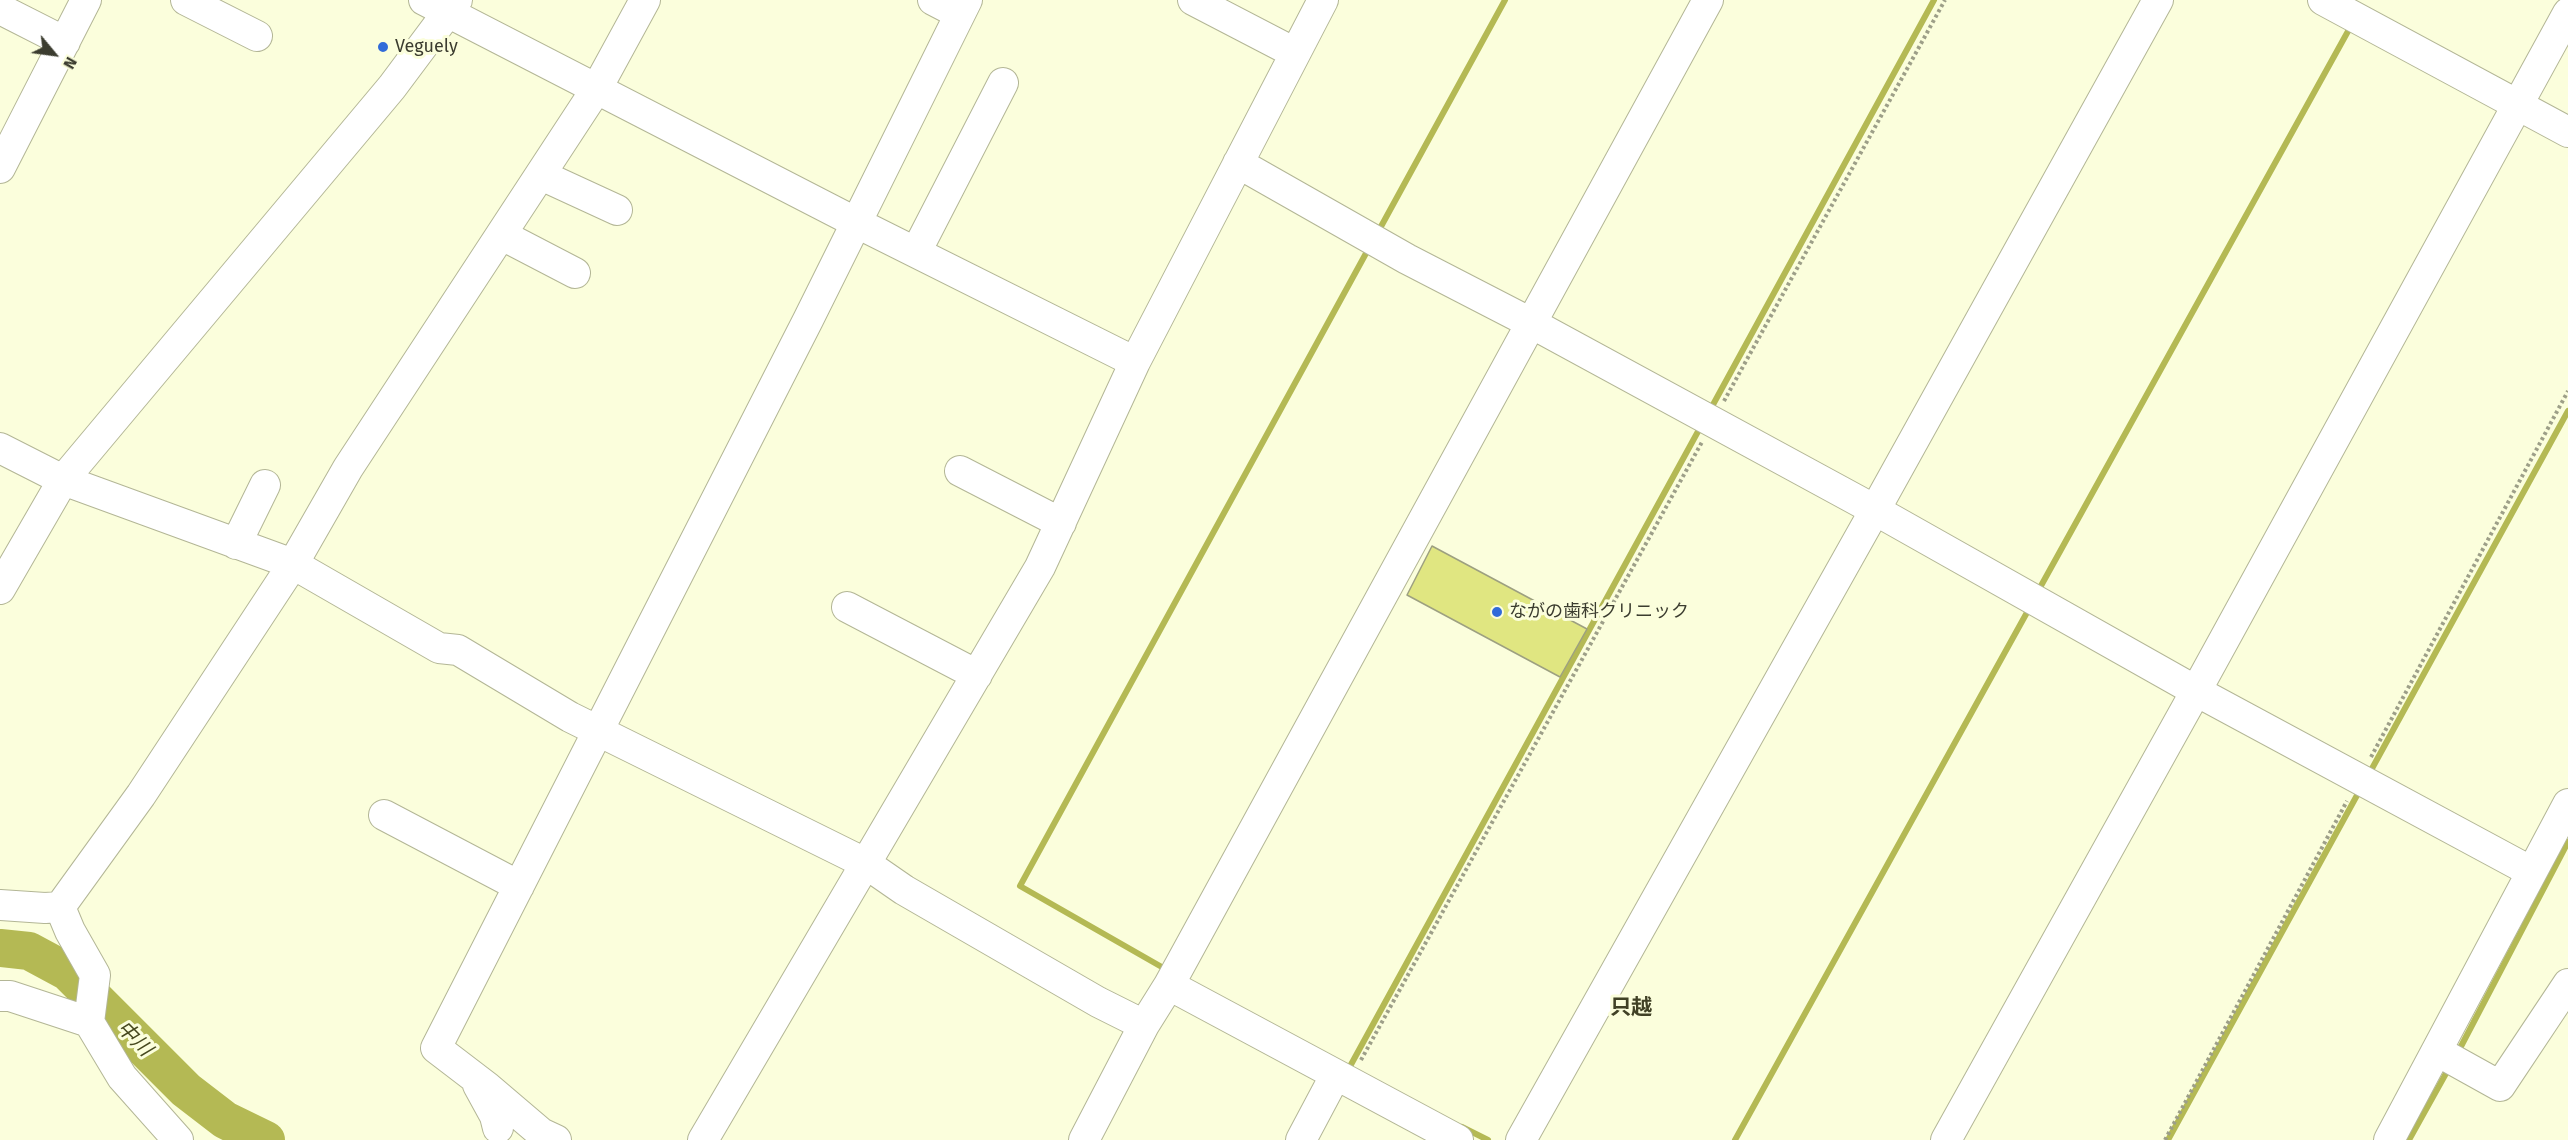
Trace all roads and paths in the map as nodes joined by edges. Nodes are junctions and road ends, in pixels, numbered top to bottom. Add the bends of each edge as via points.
1 (86, 0) edge
2 (186, 0) edge
3 (645, 0) edge
4 (933, 0) edge
5 (1193, 0) edge
6 (1323, 0) edge
7 (1708, 0) edge
8 (1946, 0) edge
9 (2158, 0) edge
10 (2323, 0) edge
11 (443, 4) edge
12 (964, 7) edge
13 (0, 9) edge
14 (2568, 13) edge
15 (257, 36) dead end
16 (65, 42) junction
17 (1295, 53) junction
18 (1003, 83) dead end
19 (597, 87) junction
20 (2519, 106) junction
21 (2568, 132) edge
22 (1238, 163) junction
23 (0, 168) edge
24 (541, 175) junction
25 (617, 210) dead end
26 (857, 223) junction
27 (502, 235) junction
28 (916, 252) junction
29 (575, 273) dead end
30 (1531, 323) junction
31 (1135, 362) junction
32 (1720, 410) dead end
33 (1702, 441) dead end
34 (0, 448) edge
35 (960, 471) dead end
36 (63, 480) junction
37 (265, 485) dead end
38 (1875, 510) junction
39 (1061, 523) junction
40 (236, 544) junction
41 (292, 564) junction
42 (0, 589) edge
43 (847, 607) dead end
44 (977, 675) junction
45 (2196, 691) junction
46 (598, 730) junction
47 (2568, 804) edge
48 (384, 815) dead end
49 (865, 863) junction
50 (2530, 871) junction
51 (519, 886) junction
52 (0, 905) edge
53 (60, 906) junction
54 (2568, 984) edge
55 (1169, 985) junction
56 (0, 996) edge
57 (92, 1006) junction
58 (1144, 1025) junction
59 (2437, 1051) junction
60 (472, 1075) junction
61 (1342, 1079) junction
62 (530, 1124) junction
63 (490, 1134) edge
64 (178, 1140) edge
65 (556, 1140) edge
66 (703, 1140) edge
67 (1084, 1140) edge
68 (1301, 1140) edge
69 (1458, 1140) edge
70 (1521, 1140) edge
71 (1946, 1140) edge
72 (2389, 1140) edge

1 - 16 street
2 - 15 street
3 - 19 street
4 - 12 street
5 - 17 street
6 - 17 street
7 - 30 street
8 - 32 path
9 - 38 street
10 - 20 street
11 - 19 street
11 - 36 street via 392,87
12 - 26 street
13 - 16 street
14 - 20 street
16 - 23 street
17 - 22 street
18 - 28 street
19 - 24 street
19 - 26 street
20 - 21 street
20 - 45 street
22 - 30 street via 1407,259
22 - 31 street
24 - 25 street
24 - 27 street
26 - 28 street
26 - 46 street
27 - 29 street
27 - 41 street via 348,468
28 - 31 street
30 - 38 street
30 - 55 street
31 - 39 street
33 - 61 path
34 - 36 street
35 - 39 street
36 - 40 street
36 - 42 street
37 - 40 street
38 - 45 street
38 - 70 street
39 - 44 street
40 - 41 street
41 - 46 street via 439,648 458,650
41 - 53 street via 141,795
43 - 44 street
44 - 49 street
45 - 50 street
45 - 71 street
46 - 49 street
46 - 51 street
47 - 50 street
48 - 51 street
49 - 58 street via 904,890
49 - 66 street
50 - 59 street
51 - 60 street via 436,1048
52 - 53 street
53 - 57 street via 95,975
54 - 59 street via 2500,1086
55 - 58 street
55 - 61 street
56 - 57 street
57 - 64 street via 122,1077
58 - 67 street
59 - 72 street
60 - 62 street
60 - 63 street via 491,1106
61 - 68 street
61 - 69 street
62 - 63 street
62 - 65 street

